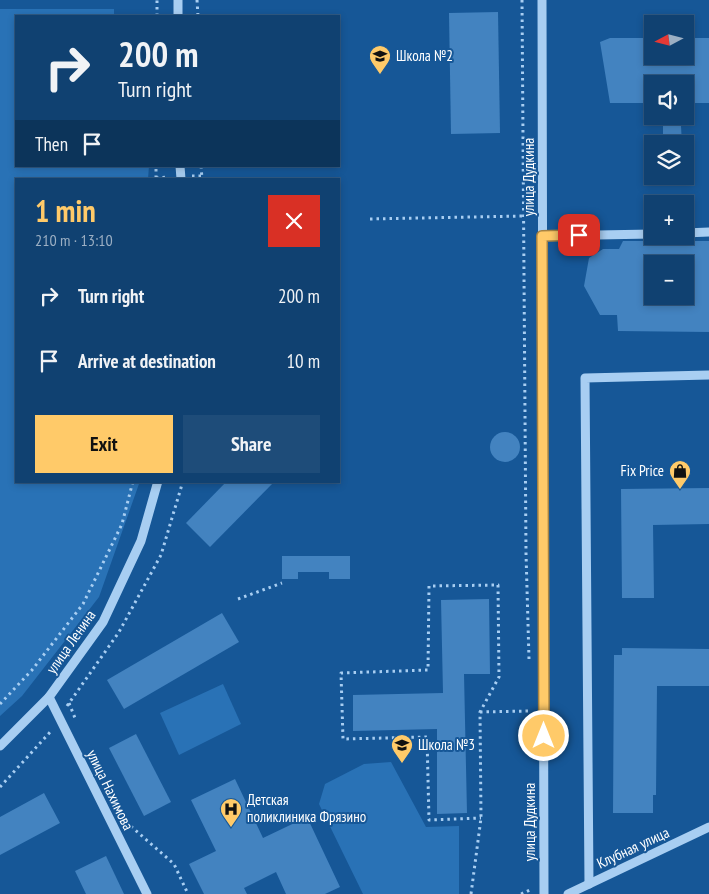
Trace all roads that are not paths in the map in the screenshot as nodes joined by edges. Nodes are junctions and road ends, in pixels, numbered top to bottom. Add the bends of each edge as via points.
1 (178, 0) edge
2 (542, 0) edge
3 (178, 15) edge
4 (709, 232) edge
5 (694, 233) edge
6 (644, 234) edge
7 (542, 236) junction
8 (709, 375) edge
9 (157, 483) edge
10 (49, 697) junction
11 (0, 746) edge
12 (709, 827) edge
13 (589, 884) junction
14 (147, 894) edge
15 (544, 894) edge
16 (568, 894) edge

1 - 3 street
2 - 7 street, улица Дудкина
4 - 5 street
6 - 7 street
7 - 15 street, улица Дудкина
8 - 13 street via 585,378
9 - 10 street, улица Ленина via 140,541 103,622
10 - 11 street, улица Ленина
10 - 14 street, улица Нахимова
12 - 13 street, Клубная улица
13 - 16 street, Клубная улица

